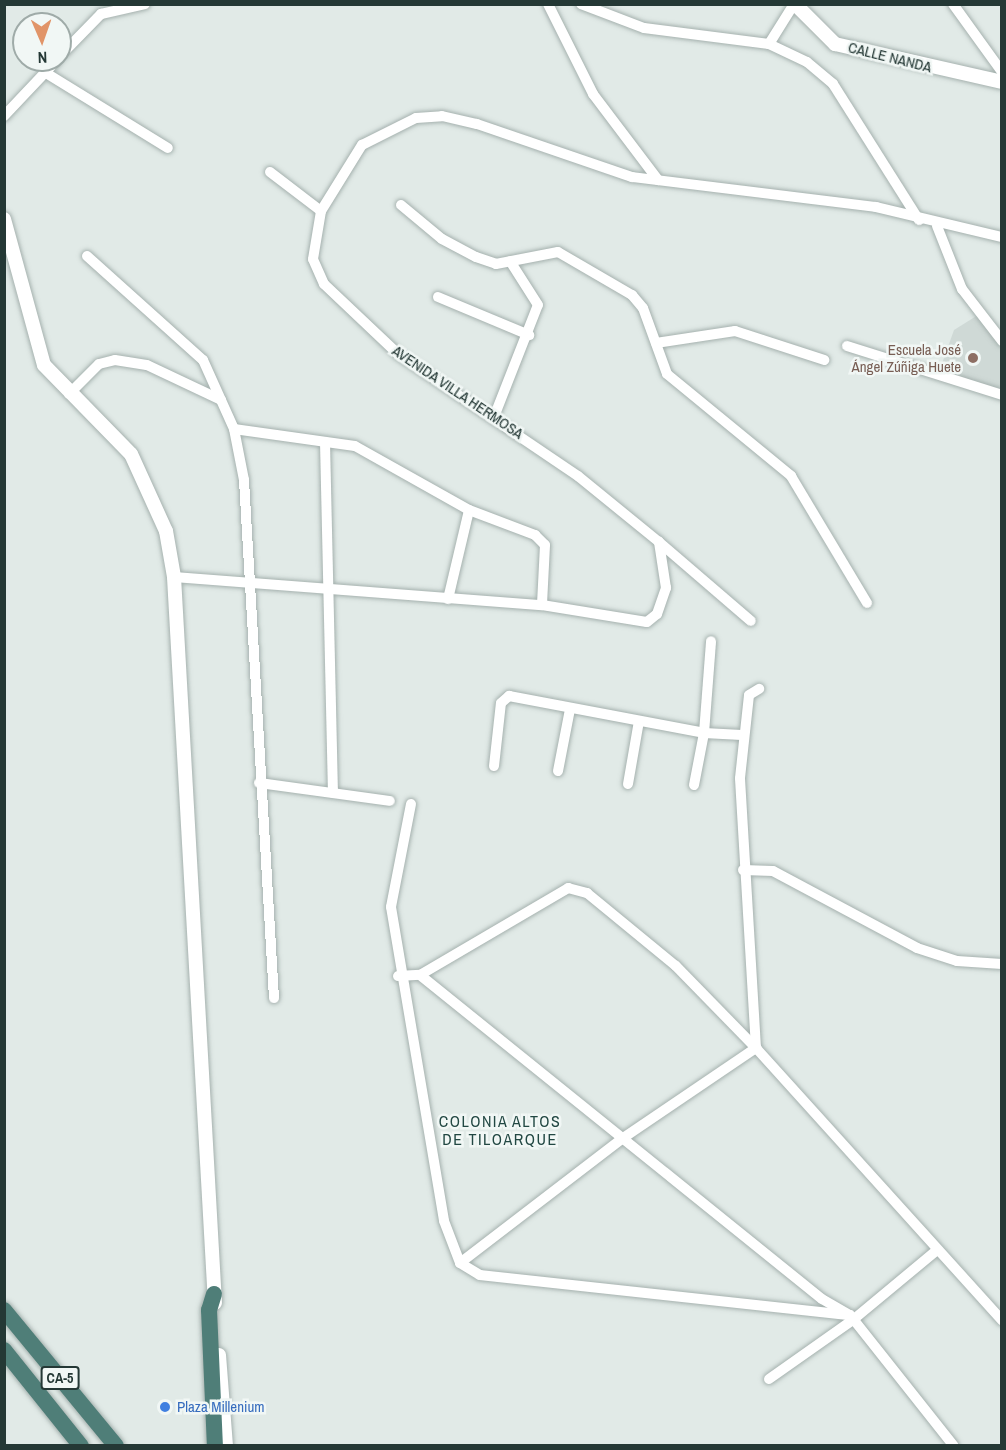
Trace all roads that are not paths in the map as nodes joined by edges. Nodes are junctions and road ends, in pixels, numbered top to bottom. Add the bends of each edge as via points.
1 (145, 4) edge
2 (548, 4) edge
3 (581, 4) edge
4 (794, 4) edge
5 (953, 4) edge
6 (72, 44) edge
7 (770, 44) junction
8 (1002, 72) edge
9 (46, 74) joint
10 (1002, 82) edge
11 (4, 116) edge
12 (168, 148) dead end
13 (270, 172) dead end
14 (658, 180) junction
15 (401, 205) dead end
16 (321, 211) junction
17 (4, 219) edge
18 (919, 220) junction
19 (937, 226) junction
20 (1002, 237) edge
21 (87, 256) dead end
22 (510, 261) junction
23 (438, 297) dead end
24 (529, 335) junction
25 (1002, 341) edge
26 (656, 343) junction
27 (847, 346) dead end
28 (824, 360) dead end
29 (69, 394) junction
30 (1002, 395) edge
31 (221, 400) junction
32 (494, 417) junction
33 (234, 429) junction
34 (325, 442) junction
35 (469, 510) junction
36 (659, 542) junction
37 (174, 577) junction
38 (250, 586) junction
39 (332, 592) junction
40 (448, 599) junction
41 (867, 603) dead end
42 (542, 606) junction
43 (751, 621) dead end
44 (711, 641) dead end
45 (759, 689) dead end
46 (570, 709) junction
47 (639, 721) junction
48 (704, 733) junction
49 (742, 735) junction
50 (494, 766) dead end
51 (558, 771) dead end
52 (259, 783) junction
53 (628, 784) dead end
54 (694, 785) dead end
55 (333, 793) junction
56 (390, 801) dead end
57 (411, 804) dead end
58 (743, 870) junction
59 (1002, 964) edge
60 (420, 975) junction
61 (399, 976) junction
62 (274, 998) dead end
63 (756, 1048) junction
64 (623, 1138) junction
65 (936, 1251) junction
66 (460, 1263) junction
67 (214, 1294) junction
68 (4, 1310) edge
69 (852, 1317) junction
70 (1002, 1320) edge
71 (4, 1350) edge
72 (769, 1379) dead end
73 (81, 1446) edge
74 (116, 1446) edge
75 (215, 1446) edge
76 (226, 1446) edge
77 (954, 1446) edge

1 - 6 street via 101,14
2 - 14 street via 593,94
3 - 7 street via 644,28
4 - 7 street
4 - 10 street, CALLE NANDA via 836,44
5 - 8 street
7 - 18 street via 807,62 833,84
9 - 11 street
9 - 12 street
13 - 16 street
14 - 16 street, AVENIDA VILLA HERMOSA via 442,116 416,118 362,145
14 - 18 street, AVENIDA VILLA HERMOSA via 876,207
15 - 22 street via 442,239 476,257
16 - 32 street, AVENIDA VILLA HERMOSA via 314,259 324,284 398,354
17 - 29 street via 34,343 51,375
18 - 19 street, AVENIDA VILLA HERMOSA
19 - 20 street, AVENIDA VILLA HERMOSA
19 - 25 street via 962,289
21 - 31 street via 203,360
22 - 24 street via 538,305
22 - 26 street via 558,252 585,267 632,295 643,308
23 - 24 street
24 - 32 street
26 - 28 street via 735,332
26 - 41 street via 667,374 791,476
27 - 30 street
29 - 31 street via 99,364 115,360 147,365
29 - 37 street via 116,436 139,468 161,513
31 - 33 street
32 - 36 street, AVENIDA VILLA HERMOSA via 578,476
33 - 34 street
33 - 38 street via 244,480
34 - 35 street via 355,446 382,458
34 - 39 street
35 - 40 street
35 - 42 street via 542,540
36 - 42 street via 666,588 653,620
36 - 43 street, AVENIDA VILLA HERMOSA
37 - 38 street
37 - 67 street
38 - 39 street
38 - 52 street
39 - 40 street
39 - 55 street
40 - 42 street
44 - 48 street
45 - 49 street via 749,695
46 - 47 street
46 - 50 street via 504,697
46 - 51 street
47 - 48 street
47 - 53 street
48 - 49 street
48 - 54 street
49 - 58 street
52 - 55 street
52 - 62 street
55 - 56 street
57 - 61 street via 391,907
58 - 59 street via 773,871 917,948 957,961
58 - 63 street
60 - 61 street
60 - 63 street via 567,888 576,889 676,966
60 - 64 street
61 - 66 street via 444,1221
63 - 64 street
63 - 65 street
64 - 66 street
64 - 69 street via 822,1299
65 - 69 street
65 - 70 street
66 - 69 street via 480,1275
67 - 75 highway via 209,1310
67 - 76 street
68 - 74 highway, CA-5
69 - 72 street
69 - 77 street
71 - 73 highway, CA-5

